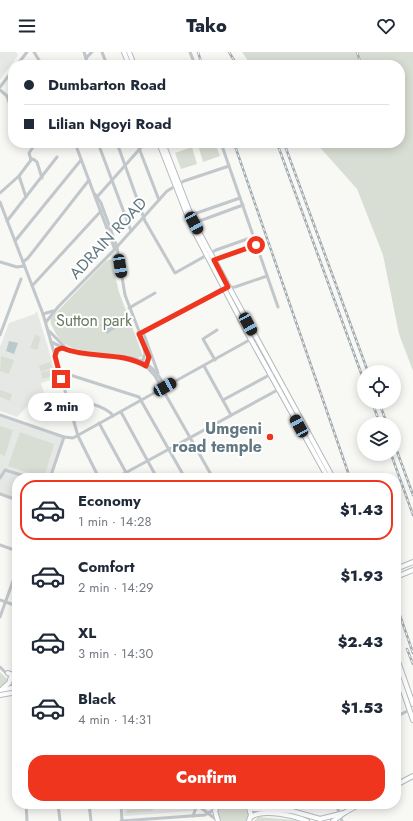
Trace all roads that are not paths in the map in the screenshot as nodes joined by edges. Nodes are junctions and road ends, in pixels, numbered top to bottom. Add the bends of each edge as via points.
1 (27, 52) edge
2 (84, 52) edge
3 (92, 52) edge
4 (86, 58) joint
5 (21, 60) edge
6 (8, 77) edge
7 (0, 88) edge
8 (8, 99) edge
9 (32, 148) edge
10 (77, 148) edge
11 (100, 148) edge
12 (119, 148) edge
13 (161, 148) edge
14 (165, 148) edge
15 (223, 148) edge
16 (139, 150) joint
17 (56, 157) dead end
18 (30, 160) junction
19 (81, 160) junction
20 (126, 165) junction
21 (229, 166) junction
22 (19, 176) junction
23 (42, 178) junction
24 (89, 180) junction
25 (112, 180) junction
26 (177, 184) junction
27 (0, 193) edge
28 (96, 196) junction
29 (26, 197) junction
30 (240, 198) junction
31 (159, 200) junction
32 (0, 202) edge
33 (216, 206) junction
34 (243, 206) junction
35 (101, 211) junction
36 (219, 214) junction
37 (189, 216) junction
38 (144, 217) junction
39 (7, 221) junction
40 (193, 224) junction
41 (131, 231) junction
42 (253, 237) junction
43 (16, 241) junction
44 (232, 245) junction
45 (256, 245) junction
46 (117, 250) junction
47 (235, 252) junction
48 (209, 254) junction
49 (212, 260) junction
50 (0, 262) edge
51 (23, 262) junction
52 (24, 266) junction
53 (267, 276) junction
54 (21, 278) dead end
55 (32, 286) junction
56 (226, 287) junction
57 (155, 293) dead end
58 (58, 307) junction
59 (129, 308) junction
60 (278, 308) dead end
61 (43, 314) junction
62 (46, 322) junction
63 (217, 330) dead end
64 (48, 331) junction
65 (141, 333) junction
66 (0, 335) edge
67 (253, 338) junction
68 (51, 342) junction
69 (142, 343) junction
70 (62, 348) junction
71 (69, 350) junction
72 (55, 356) junction
73 (215, 360) junction
74 (142, 362) junction
75 (146, 365) junction
76 (204, 366) junction
77 (273, 373) junction
78 (61, 375) junction
79 (158, 375) junction
80 (281, 388) junction
81 (164, 389) junction
82 (142, 400) junction
83 (223, 400) junction
84 (68, 401) junction
85 (121, 412) junction
86 (0, 415) edge
87 (231, 415) junction
88 (114, 416) junction
89 (99, 423) junction
90 (78, 436) junction
91 (64, 437) junction
92 (191, 438) junction
93 (169, 450) junction
94 (148, 461) junction
95 (126, 472) joint
96 (14, 473) edge
97 (52, 473) edge
98 (96, 473) edge
99 (154, 473) edge
100 (182, 473) edge
101 (210, 473) edge
102 (327, 473) edge
103 (0, 478) edge
104 (0, 494) edge
105 (12, 498) edge
106 (0, 545) edge
107 (12, 549) edge
108 (413, 562) edge
109 (401, 567) edge
110 (413, 570) edge
111 (401, 575) edge
112 (12, 585) edge
113 (0, 600) edge
114 (6, 602) junction
115 (12, 604) edge
116 (0, 617) edge
117 (0, 667) edge
118 (401, 670) edge
119 (10, 675) junction
120 (12, 678) edge
121 (401, 685) edge
122 (12, 688) edge
123 (1, 690) edge
124 (12, 694) edge
125 (0, 695) edge
126 (413, 704) edge
127 (409, 710) junction
128 (401, 714) edge
129 (413, 720) edge
130 (413, 776) edge
131 (401, 782) edge
132 (26, 809) edge
133 (59, 809) edge
134 (90, 809) edge
135 (121, 809) edge
136 (195, 809) edge
137 (202, 809) edge
138 (216, 809) joint
139 (249, 809) edge
140 (256, 809) edge
141 (262, 809) edge
142 (292, 809) edge
143 (352, 809) edge
144 (262, 812) junction
145 (291, 813) junction
146 (207, 814) junction
147 (193, 816) junction
148 (342, 816) edge
149 (250, 819) edge
150 (320, 820) edge
151 (27, 821) edge
152 (60, 821) edge
153 (91, 821) edge
154 (121, 821) edge
155 (218, 821) edge
156 (307, 821) edge
157 (333, 821) edge

1 - 5 street
2 - 4 street
3 - 4 street
6 - 7 street
7 - 8 street
9 - 18 street via 29,152
10 - 19 street
11 - 25 street
12 - 20 street
13 - 26 main road
14 - 26 main road
15 - 21 street
16 - 20 street
16 - 31 street
17 - 23 street
18 - 22 street
18 - 23 street via 36,162
19 - 24 street
19 - 43 street
20 - 25 street
20 - 38 street
21 - 26 street
21 - 30 street
22 - 27 street
22 - 29 street
23 - 29 street
24 - 28 street
24 - 51 street
25 - 28 street
25 - 41 street
26 - 31 street, ADRAIN ROAD
26 - 37 main road
28 - 35 street
28 - 46 street
29 - 39 street
30 - 33 street
30 - 34 street
31 - 38 street, ADRAIN ROAD
32 - 39 street
33 - 36 street
33 - 37 street
34 - 36 street
34 - 42 street
35 - 46 street
35 - 55 street
36 - 40 street
37 - 40 main road
38 - 41 street, ADRAIN ROAD
38 - 48 street via 175,273
39 - 43 street
40 - 48 main road
41 - 46 street, ADRAIN ROAD
42 - 44 street
42 - 45 street
43 - 51 street
44 - 47 street
44 - 48 street
45 - 47 street
45 - 53 street
46 - 58 street, ADRAIN ROAD
46 - 59 street
47 - 49 street
48 - 49 main road
49 - 56 main road
50 - 52 street via 16,267
51 - 52 street
52 - 55 street
53 - 56 street via 235,287
53 - 60 street
54 - 66 street
55 - 61 street
56 - 65 street
56 - 67 main road
57 - 59 street
58 - 61 street, ADRAIN ROAD via 50,313
58 - 62 street, ADRAIN ROAD
59 - 65 street
61 - 62 street
62 - 64 street
63 - 73 street via 203,339
64 - 68 street
64 - 71 street
65 - 69 street
65 - 79 street
67 - 73 street
67 - 77 main road
68 - 70 street
68 - 72 street
69 - 74 street via 145,354
69 - 75 street via 148,354
70 - 71 street
70 - 72 street via 57,350
71 - 74 street via 88,355 130,358
72 - 78 street
73 - 76 street
74 - 75 street
75 - 79 street
75 - 81 street
76 - 81 street
76 - 83 street
77 - 80 main road
77 - 83 street
78 - 82 street via 67,374 137,395
78 - 84 street
79 - 81 street
80 - 87 street
80 - 102 main road
81 - 82 street
81 - 92 street
82 - 85 street
82 - 93 street
83 - 87 street
84 - 88 street via 76,400 107,409
84 - 90 street
85 - 88 street
85 - 94 street
86 - 91 street
87 - 92 street
88 - 89 street
89 - 90 street
89 - 95 street
90 - 91 street
90 - 98 street
91 - 97 street
92 - 93 street
92 - 101 street
93 - 94 street
93 - 100 street
94 - 95 street
94 - 99 street
96 - 103 street via 4,470
104 - 105 street
106 - 107 street
108 - 109 main road
110 - 111 main road
112 - 114 street
113 - 114 street
114 - 115 street
114 - 116 street
117 - 119 street
118 - 126 main road
119 - 120 street
119 - 123 main road via 9,683
121 - 127 main road
122 - 123 main road
124 - 125 main road
127 - 128 street
127 - 129 main road
130 - 131 main road
132 - 151 street
133 - 152 street
134 - 153 street
135 - 154 street
136 - 147 street
137 - 146 street
138 - 146 street
138 - 155 main road via 215,816
139 - 149 main road
140 - 144 main road
141 - 144 street
142 - 145 street
143 - 148 main road
144 - 145 main road
144 - 149 main road
145 - 150 main road
145 - 156 main road
146 - 147 street
146 - 155 street
147 - 154 street
148 - 150 main road
148 - 157 main road

